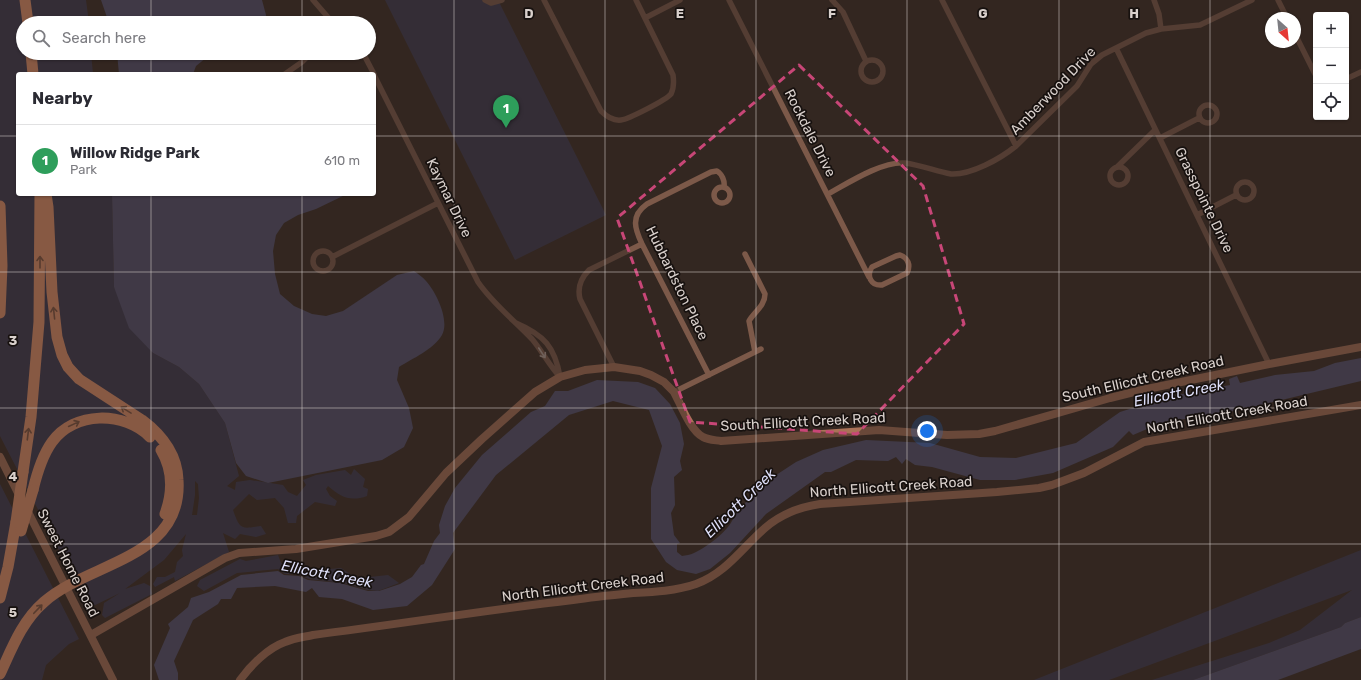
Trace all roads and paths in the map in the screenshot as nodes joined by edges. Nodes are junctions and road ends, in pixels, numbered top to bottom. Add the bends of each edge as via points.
1 (25, 0) edge
2 (312, 0) edge
3 (485, 0) edge
4 (502, 0) edge
5 (544, 0) edge
6 (636, 0) edge
7 (680, 0) edge
8 (730, 0) edge
9 (832, 0) edge
10 (942, 0) edge
11 (1154, 0) edge
12 (1252, 0) edge
13 (1278, 0) edge
14 (1284, 12) edge
15 (27, 16) edge
16 (327, 16) edge
17 (645, 18) junction
18 (1161, 29) junction
19 (1301, 46) edge
20 (1116, 48) junction
21 (32, 60) edge
22 (304, 60) edge
23 (367, 60) edge
24 (866, 61) dead end
25 (1313, 70) edge
26 (33, 72) edge
27 (288, 72) edge
28 (373, 72) edge
29 (1361, 72) edge
30 (376, 78) edge
31 (1349, 78) edge
32 (1199, 118) dead end
33 (1155, 130) junction
34 (1160, 138) junction
35 (1016, 146) junction
36 (1117, 167) dead end
37 (724, 187) dead end
38 (828, 194) junction
39 (1236, 195) dead end
40 (40, 196) edge
41 (46, 196) edge
42 (438, 203) junction
43 (0, 206) edge
44 (1197, 215) junction
45 (642, 244) junction
46 (745, 254) dead end
47 (332, 257) dead end
48 (869, 277) junction
49 (0, 313) edge
50 (516, 323) junction
51 (1361, 347) edge
52 (762, 349) dead end
53 (755, 352) junction
54 (1270, 364) junction
55 (614, 367) junction
56 (709, 375) junction
57 (560, 377) junction
58 (674, 392) junction
59 (1361, 405) edge
60 (0, 457) edge
61 (18, 526) junction
62 (64, 584) junction
63 (0, 598) edge
64 (90, 636) junction
65 (0, 674) edge
66 (113, 680) edge
67 (240, 680) edge

1 - 15 highway
2 - 16 street
3 - 4 street via 491,3
5 - 17 street via 602,111 615,120 627,119 666,99 674,86 673,75
6 - 17 street
7 - 17 street
8 - 38 street, Rockdale Drive
9 - 24 street via 842,12
10 - 35 street
11 - 18 street
12 - 18 street, Amberwood Drive via 1200,25
13 - 14 street
18 - 20 street, Amberwood Drive via 1146,33
19 - 25 street
20 - 33 street, Grasspointe Drive
20 - 35 street, Amberwood Drive via 1096,59 1077,86
21 - 26 highway
22 - 27 street
23 - 28 street, Kaymar Drive
29 - 31 street
30 - 42 street, Kaymar Drive
32 - 34 street
33 - 34 street, Grasspointe Drive
33 - 36 street
34 - 44 street, Grasspointe Drive
35 - 38 street, Amberwood Drive via 1008,153 967,172 951,174 906,163 890,164
37 - 45 street, Hubbardston Place via 725,183 720,173 715,171 647,204 638,213 635,224
38 - 48 street, Rockdale Drive
39 - 44 street
61 -> 40 highway, bridge via 39,322
62 -> 41 highway via 125,558 151,543 172,516 179,489 176,462 164,441 142,420 79,379 68,367 62,355 57,337 52,292
42 - 47 street
42 - 50 street, Kaymar Drive via 478,282 494,304
43 - 49 highway
44 - 54 street, Grasspointe Drive
45 - 55 street via 589,270 579,285 580,298
45 - 56 street, Hubbardston Place
46 - 53 street via 765,294 765,300 749,321
48 - 48 street via 872,268 896,256 903,257 908,262 906,273 882,286 875,285
50 -> 57 street, Kaymar Drive
50 - 57 street, Kaymar Drive via 533,330 544,340 558,362
51 - 54 street, South Ellicott Creek Road
52 - 53 street
53 - 56 street
54 - 58 street, South Ellicott Creek Road via 1110,398 996,431 962,435 879,430 710,440 696,432
55 - 57 street, South Ellicott Creek Road via 585,370
55 - 58 street, South Ellicott Creek Road via 651,375 664,382
56 - 58 street
57 - 64 street, South Ellicott Creek Road via 535,392 482,439 446,473 409,517 389,532 296,549 239,553 225,558
59 - 67 street, North Ellicott Creek Road via 1144,442 1084,473 1039,488 808,506 776,520 731,563 696,584 677,589 609,595 313,635 285,642 270,650
60 - 62 street, Sweet Home Road
61 -> 62 highway, bridge via 44,455 53,440 68,427 84,420 111,418 126,421 146,432 158,445 168,465 171,481 170,498 164,515 141,541
61 - 63 highway
62 - 64 street, Sweet Home Road
65 -> 62 highway via 26,622
64 - 66 street, Sweet Home Road

